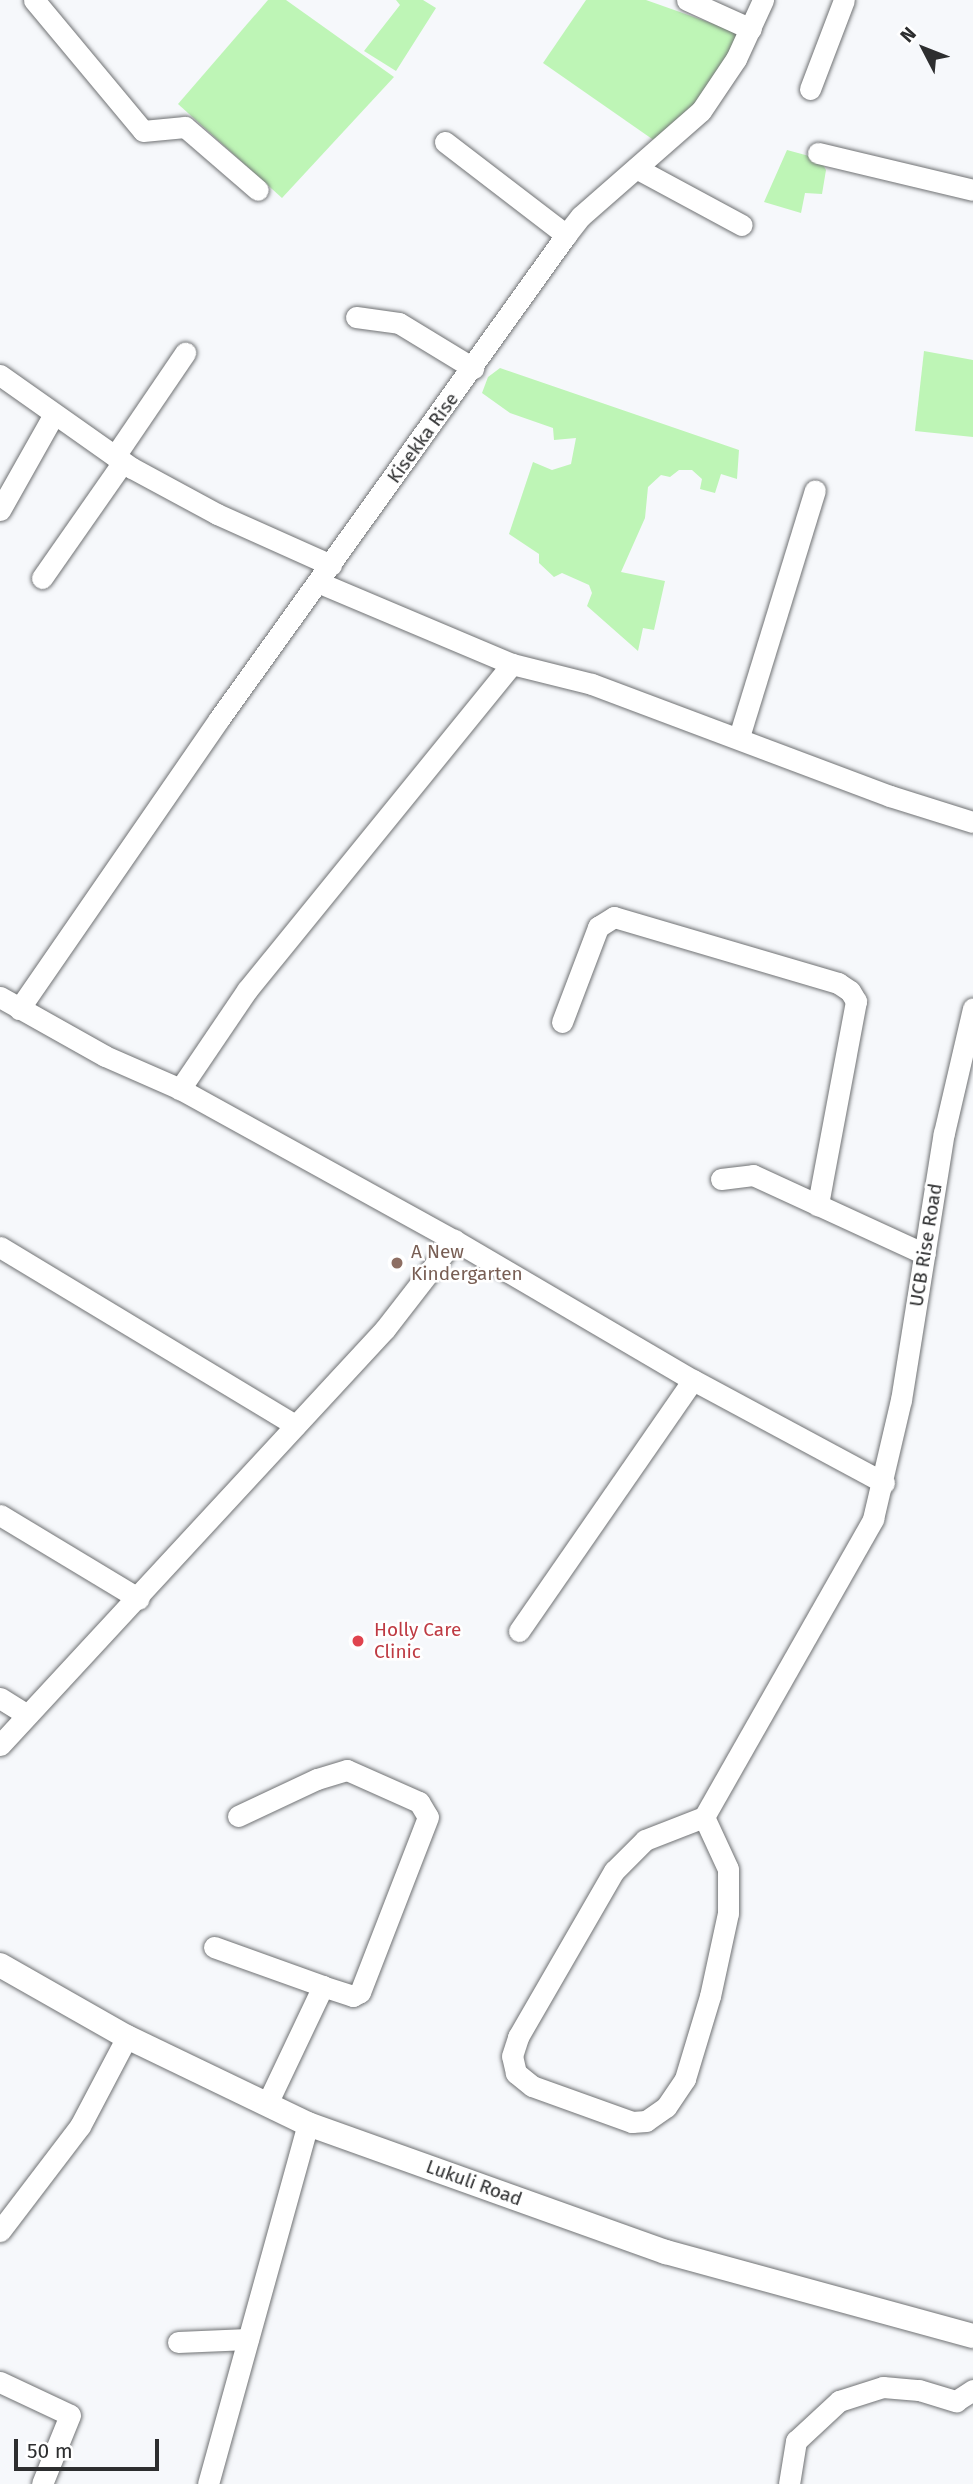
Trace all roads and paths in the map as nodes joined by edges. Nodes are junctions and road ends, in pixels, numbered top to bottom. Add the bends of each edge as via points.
1 (34, 0) edge
2 (687, 0) edge
3 (763, 0) edge
4 (844, 0) edge
5 (751, 29) junction
6 (810, 89) dead end
7 (445, 142) dead end
8 (818, 153) dead end
9 (636, 168) junction
10 (258, 190) dead end
11 (973, 190) edge
12 (742, 225) dead end
13 (566, 235) junction
14 (356, 317) dead end
15 (185, 353) dead end
16 (473, 368) junction
17 (0, 375) edge
18 (54, 414) junction
19 (119, 459) junction
20 (815, 490) dead end
21 (0, 510) edge
22 (325, 574) junction
23 (41, 578) dead end
24 (512, 664) junction
25 (739, 737) junction
26 (973, 822) edge
27 (0, 997) edge
28 (973, 1008) edge
29 (19, 1009) junction
30 (562, 1022) dead end
31 (180, 1088) junction
32 (721, 1179) dead end
33 (818, 1205) junction
34 (454, 1240) junction
35 (0, 1247) edge
36 (925, 1254) junction
37 (693, 1380) junction
38 (295, 1425) junction
39 (884, 1483) junction
40 (0, 1515) edge
41 (139, 1599) junction
42 (519, 1631) dead end
43 (0, 1698) edge
44 (27, 1715) junction
45 (0, 1745) edge
46 (238, 1816) dead end
47 (705, 1817) junction
48 (214, 1947) dead end
49 (0, 1965) edge
50 (323, 1986) junction
51 (127, 2037) junction
52 (267, 2104) junction
53 (308, 2124) junction
54 (0, 2231) edge
55 (973, 2336) edge
56 (248, 2339) junction
57 (178, 2342) dead end
58 (0, 2382) edge
59 (973, 2390) edge
60 (42, 2484) edge
61 (208, 2484) edge
62 (789, 2484) edge

1 - 10 street via 143,131 153,134 185,127
2 - 5 street
3 - 5 street, Kisekka Rise
4 - 6 street
5 - 9 street, Kisekka Rise via 701,111
7 - 13 street
8 - 11 street
9 - 12 street
9 - 13 street, Kisekka Rise
13 - 16 street, Kisekka Rise
14 - 16 street via 399,324
15 - 19 street
16 - 22 street, Kisekka Rise
17 - 18 street
18 - 19 street
18 - 21 street
19 - 22 street
19 - 23 street
20 - 25 street
22 - 24 street
22 - 29 street, Kisekka Rise
24 - 25 street via 592,684
24 - 31 street via 247,990
25 - 26 street via 890,796
27 - 29 street
28 - 36 street, UCB Rise Road via 944,1133
29 - 31 street via 105,1056
30 - 33 street via 598,928 614,917 838,983 850,991 856,1001
31 - 34 street
32 - 33 street via 753,1175
33 - 36 street
34 - 37 street
34 - 38 street via 385,1329
35 - 38 street
36 - 39 street, UCB Rise Road
37 - 39 street
37 - 42 street
38 - 41 street
39 - 47 street, UCB Rise Road via 873,1519
40 - 41 street
41 - 44 street
43 - 44 street
44 - 45 street
46 - 50 street via 347,1770 381,1782 427,1810 360,1992 353,1996
47 - 47 street via 645,1840 614,1871 518,2037 512,2056 516,2073 532,2086 632,2122 646,2121 666,2107 685,2079 728,1913 728,1870
48 - 50 street
49 - 51 street, Lukuli Road
50 - 52 street
51 - 52 street, Lukuli Road
51 - 54 street via 80,2126
52 - 53 street, Lukuli Road
53 - 55 street, Lukuli Road via 666,2252
53 - 56 street
56 - 57 street
56 - 61 street
58 - 60 street via 69,2415
59 - 62 street via 957,2401 919,2390 883,2387 839,2401 796,2441

